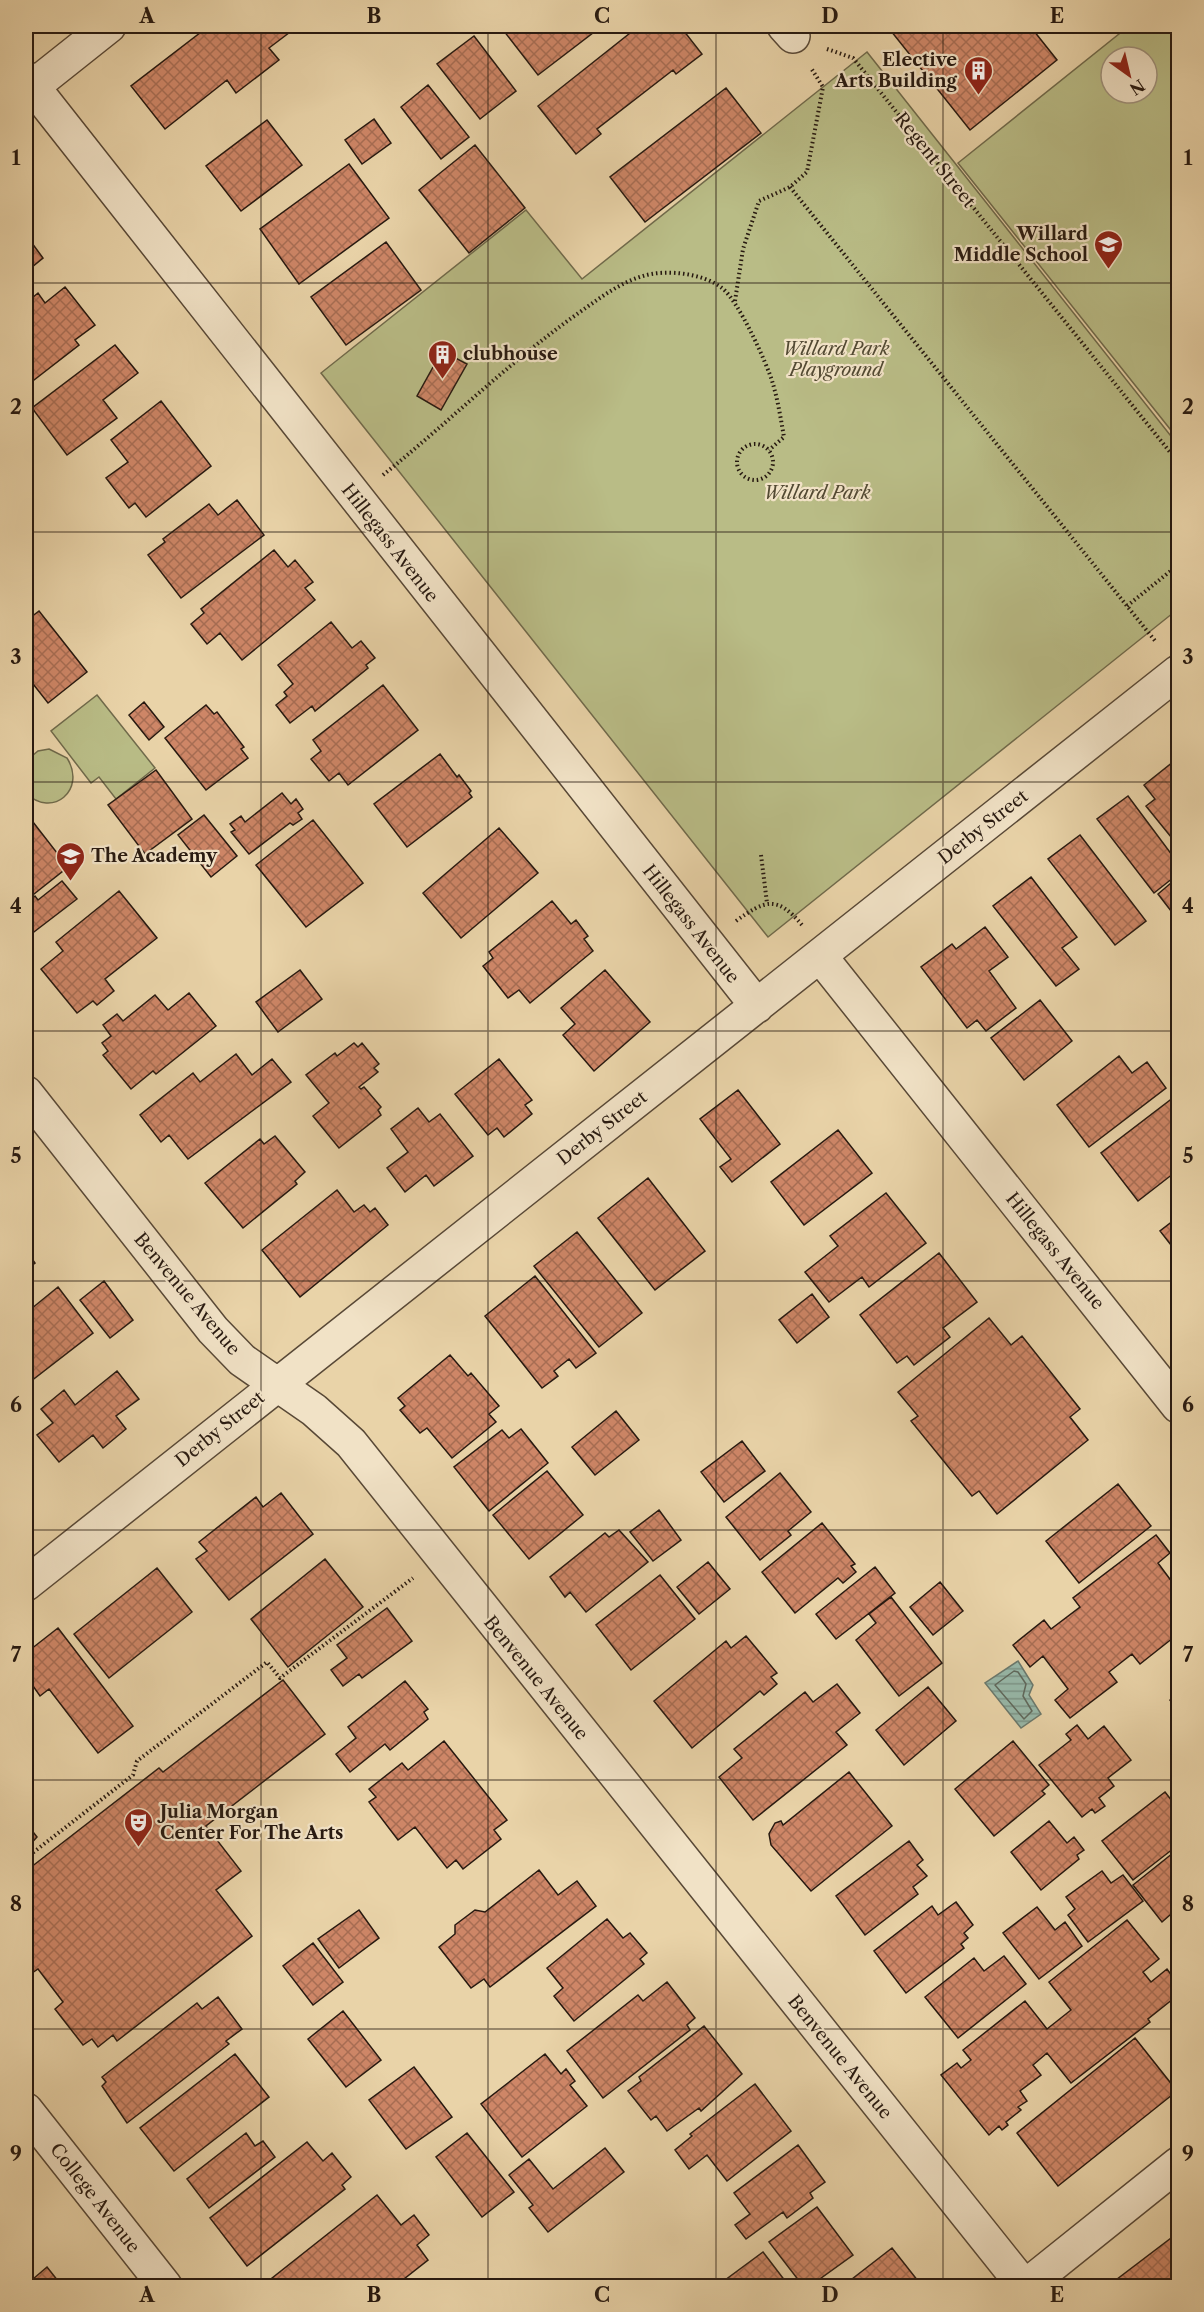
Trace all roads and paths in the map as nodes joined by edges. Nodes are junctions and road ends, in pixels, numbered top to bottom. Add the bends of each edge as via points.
1 (109, 26) edge
2 (788, 31) edge
3 (28, 85) edge
4 (790, 187) junction
5 (735, 302) junction
6 (769, 450) junction
7 (1179, 462) edge
8 (354, 498) junction
9 (1179, 565) edge
10 (1127, 606) junction
11 (1156, 643) dead end
12 (1179, 672) edge
13 (761, 855) dead end
14 (767, 903) junction
15 (707, 943) junction
16 (822, 955) junction
17 (757, 1006) junction
18 (26, 1093) edge
19 (276, 1384) junction
20 (1179, 1406) edge
21 (440, 1558) junction
22 (26, 1584) edge
23 (26, 1858) edge
24 (26, 2110) edge
25 (1179, 2164) edge
26 (165, 2286) edge
27 (1025, 2286) edge

1 - 3 street
2 - 4 path via 823,87 807,172
2 - 7 path, Regent Street via 853,58
3 - 8 street, Hillegass Avenue
4 - 5 path via 759,201 742,249
4 - 10 path
5 - 6 path via 773,382 784,437
5 - 8 path via 721,287 706,280 667,272 615,287 541,339 432,436
6 - 6 path via 774,461 770,473 753,480 742,475 737,464 743,449 753,443
8 - 15 street, Hillegass Avenue
9 - 10 path
10 - 11 path
12 - 16 street, Derby Street
13 - 14 path
14 - 15 path
14 - 16 path via 788,910
15 - 17 street, Hillegass Avenue
16 - 17 street, Derby Street
16 - 20 street, Hillegass Avenue
17 - 19 street, Derby Street
18 - 19 street, Benvenue Avenue via 213,1330 242,1360
19 - 21 street, Benvenue Avenue via 314,1410 351,1443
19 - 22 street, Derby Street
21 - 23 path via 280,1678 267,1662 137,1761 133,1774
21 - 27 street, Benvenue Avenue
24 - 26 street, College Avenue
25 - 27 street

